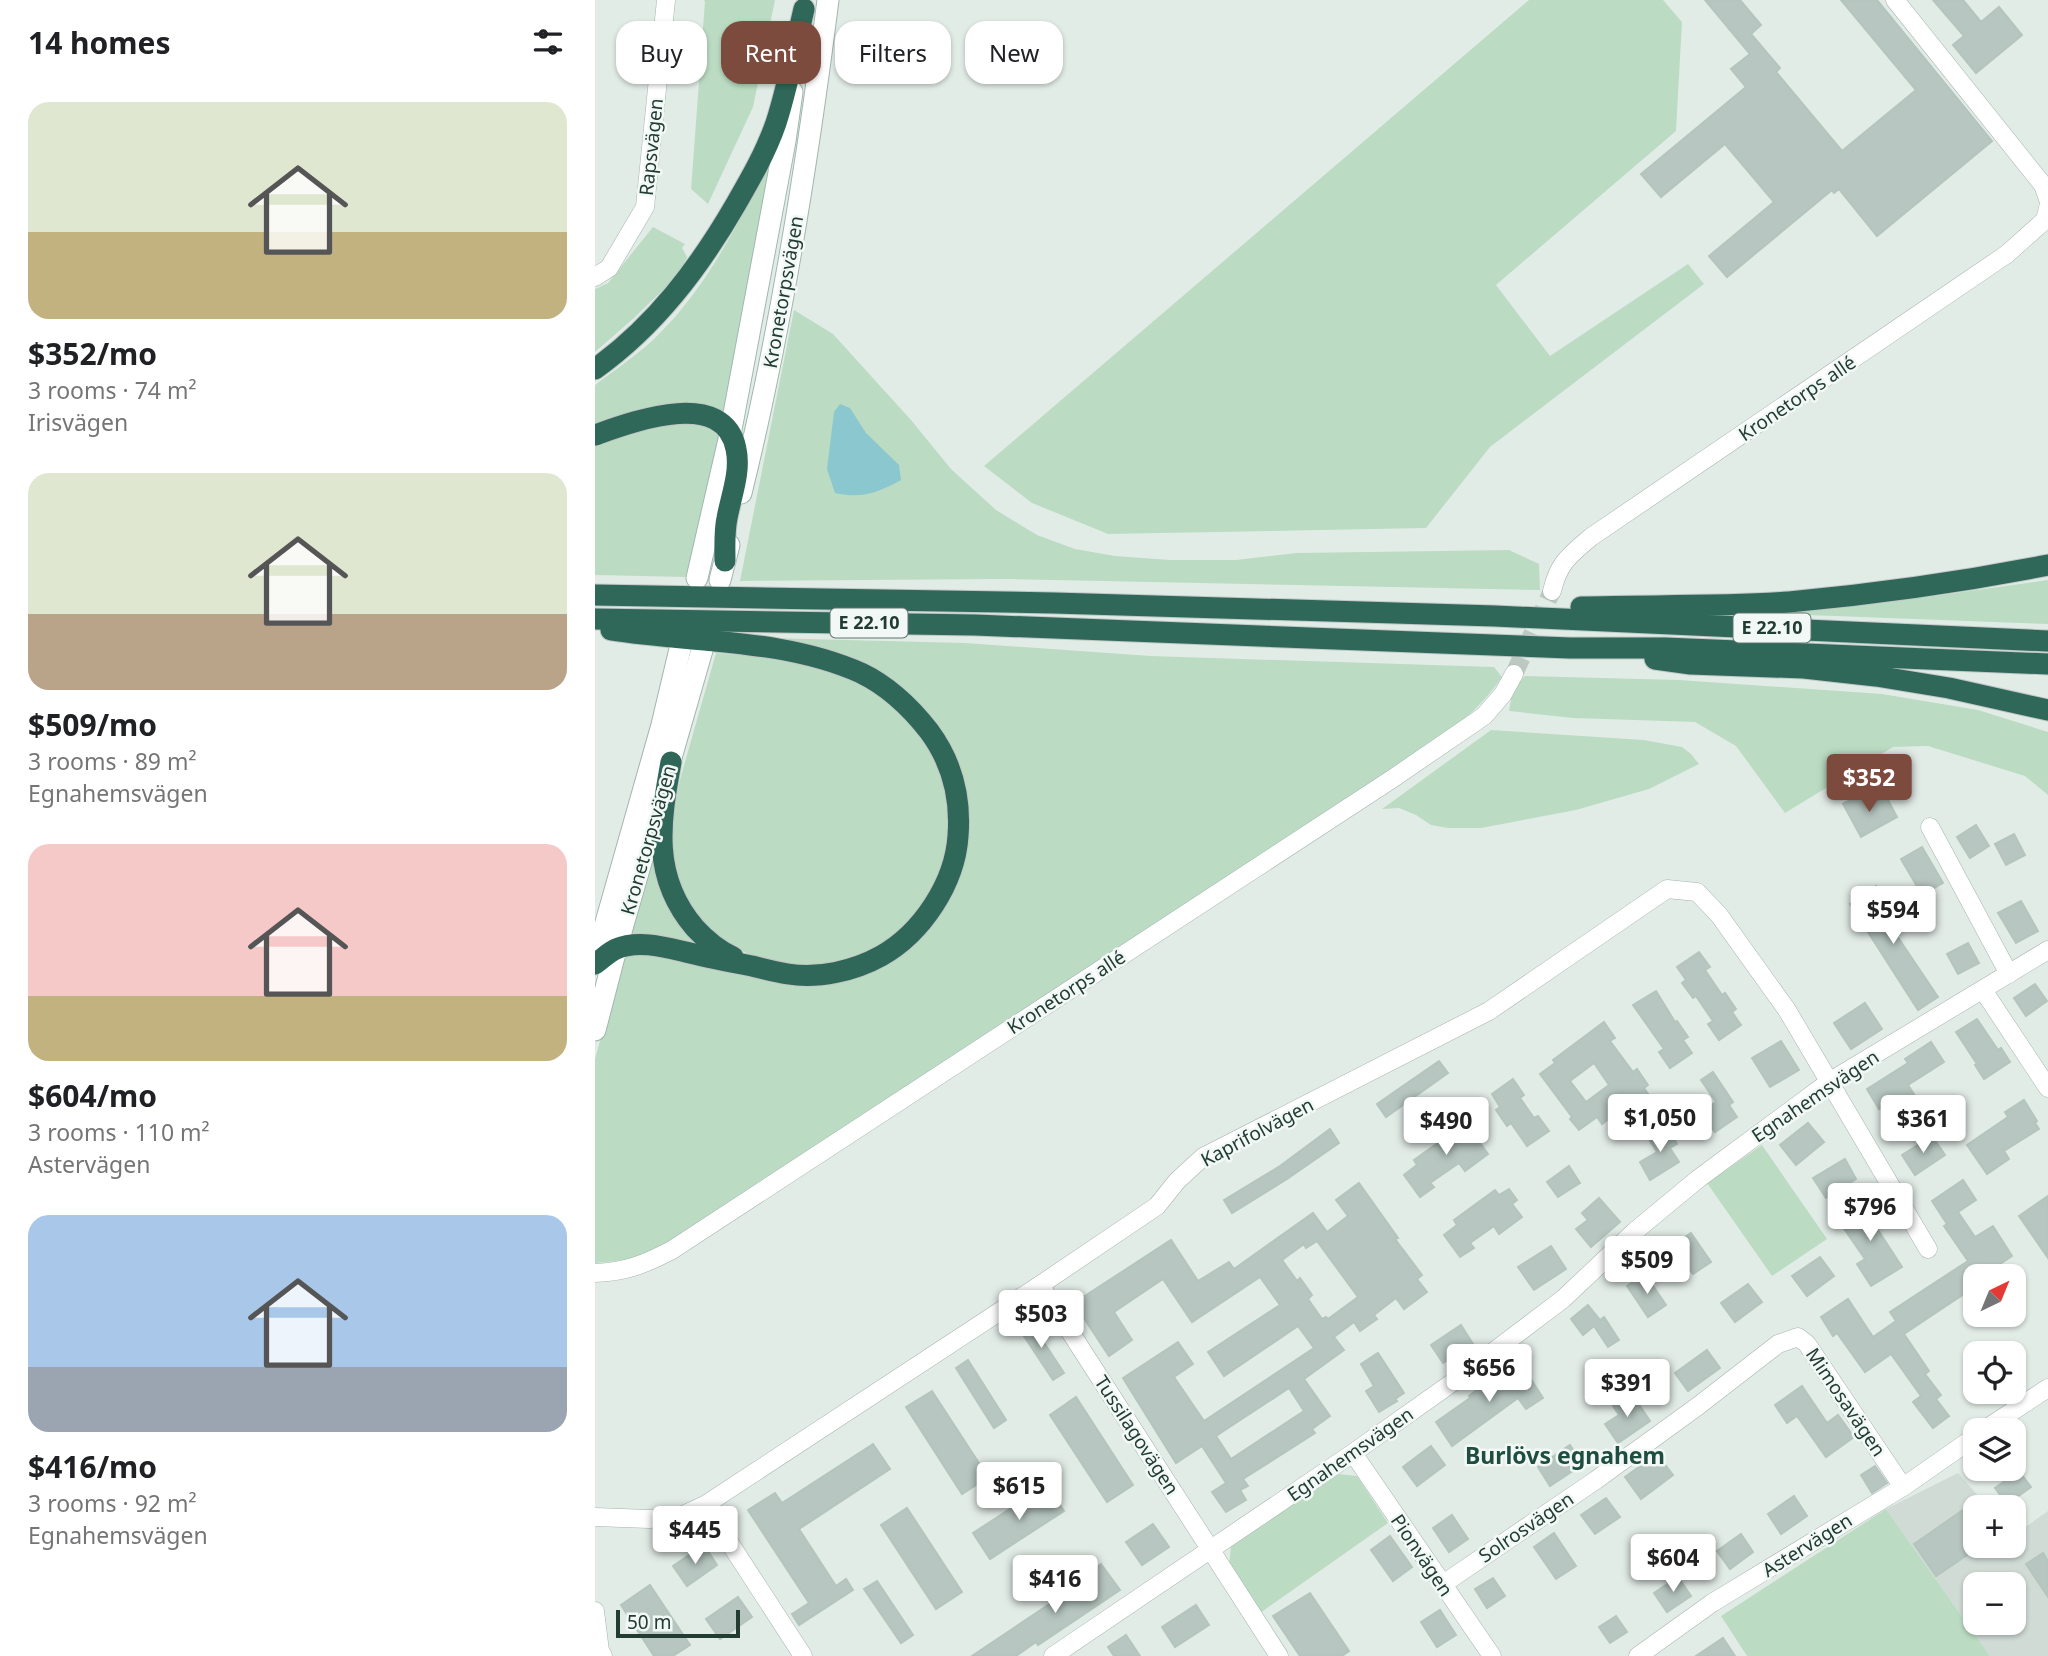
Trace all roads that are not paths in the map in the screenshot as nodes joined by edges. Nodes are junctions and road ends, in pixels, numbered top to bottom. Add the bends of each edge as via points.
1 (666, 0) edge
2 (828, 0) edge
3 (1895, 0) edge
4 (804, 5) edge
5 (2048, 199) edge
6 (2048, 208) edge
7 (595, 277) edge
8 (595, 369) edge
9 (595, 435) edge
10 (730, 435) junction
11 (2048, 565) edge
12 (722, 570) joint
13 (697, 578) dead end
14 (1552, 592) tunnel mouth
15 (595, 595) edge
16 (1495, 615) junction
17 (595, 619) edge
18 (595, 627) edge
19 (2048, 641) edge
20 (1570, 648) junction
21 (680, 649) dead end
22 (702, 650) dead end
23 (2048, 664) edge
24 (1514, 674) tunnel mouth
25 (2048, 709) edge
26 (671, 762) junction
27 (1930, 827) dead end
28 (616, 949) junction
29 (2048, 950) edge
30 (595, 962) edge
31 (754, 967) junction
32 (2009, 974) junction
33 (1983, 990) junction
34 (595, 1030) edge
35 (1829, 1082) junction
36 (2048, 1088) edge
37 (1928, 1249) dead end
38 (595, 1273) edge
39 (1040, 1285) junction
40 (1778, 1344) joint
41 (2048, 1388) edge
42 (2003, 1418) edge
43 (1963, 1445) edge
44 (1353, 1453) junction
45 (1903, 1487) junction
46 (705, 1504) junction
47 (595, 1517) edge
48 (1210, 1550) junction
49 (1443, 1584) junction
50 (595, 1611) edge
51 (603, 1656) edge
52 (803, 1656) edge
53 (1052, 1656) edge
54 (1279, 1656) edge
55 (1492, 1656) edge
56 (1638, 1656) edge

1 - 7 street, Rapsvägen via 645,207 609,268
2 - 12 main road, Kronetorpsvägen via 788,272 757,431
3 - 5 street via 2043,185
4 - 8 highway via 776,123 754,172 676,294
4 - 10 main road, Kronetorpsvägen via 785,141
6 - 14 street, Kronetorps allé via 2045,220 2007,254 1591,537 1556,572
9 - 10 highway via 656,416 683,414 719,422
10 - 12 highway via 736,449 736,473
10 - 13 main road, Kronetorpsvägen
11 - 16 highway via 1913,589 1788,602 1564,607
15 - 16 highway, E 22.10
16 - 19 highway, E 22.10
17 - 20 highway, E 22.10 via 975,625
18 - 31 highway via 748,644 832,662 893,693 918,716 947,761 960,817 957,851 932,907 909,934 880,956 847,970 790,975
20 - 23 highway, E 22.10
20 - 25 highway via 1691,664 1877,676
21 - 30 main road, Kronetorpsvägen
22 - 26 main road, Kronetorpsvägen
24 - 38 street, Kronetorps allé via 1484,716 672,1250 626,1270
26 - 28 main road, Kronetorpsvägen
26 - 31 highway via 661,831 670,889 701,935
27 - 32 street
28 - 30 highway
28 - 31 highway via 664,947
28 - 34 main road, Kronetorpsvägen
29 - 32 street, Egnahemsvägen
32 - 33 street, Egnahemsvägen
33 - 35 street, Egnahemsvägen
33 - 36 street
35 - 37 street, Kaprifolvägen
35 - 39 street, Kaprifolvägen via 1787,1010 1719,915 1697,892 1667,889 1489,1010 1203,1157 1157,1206
35 - 44 street, Egnahemsvägen via 1634,1232 1563,1299
39 - 46 street, Kaprifolvägen
39 - 48 street, Tussilagovägen
40 - 45 street, Mimosavägen via 1798,1337 1807,1344
40 - 49 street, Solrosvägen via 1596,1480
41 - 42 street
43 - 45 street, Astervägen
44 - 48 street, Egnahemsvägen
44 - 49 street, Pionvägen
45 - 56 street, Astervägen via 1712,1604
46 - 47 street, Kaprifolvägen via 679,1517
46 - 52 street
48 - 53 street, Egnahemsvägen
48 - 54 street, Tussilagovägen
49 - 55 street, Pionvägen
50 - 51 street

